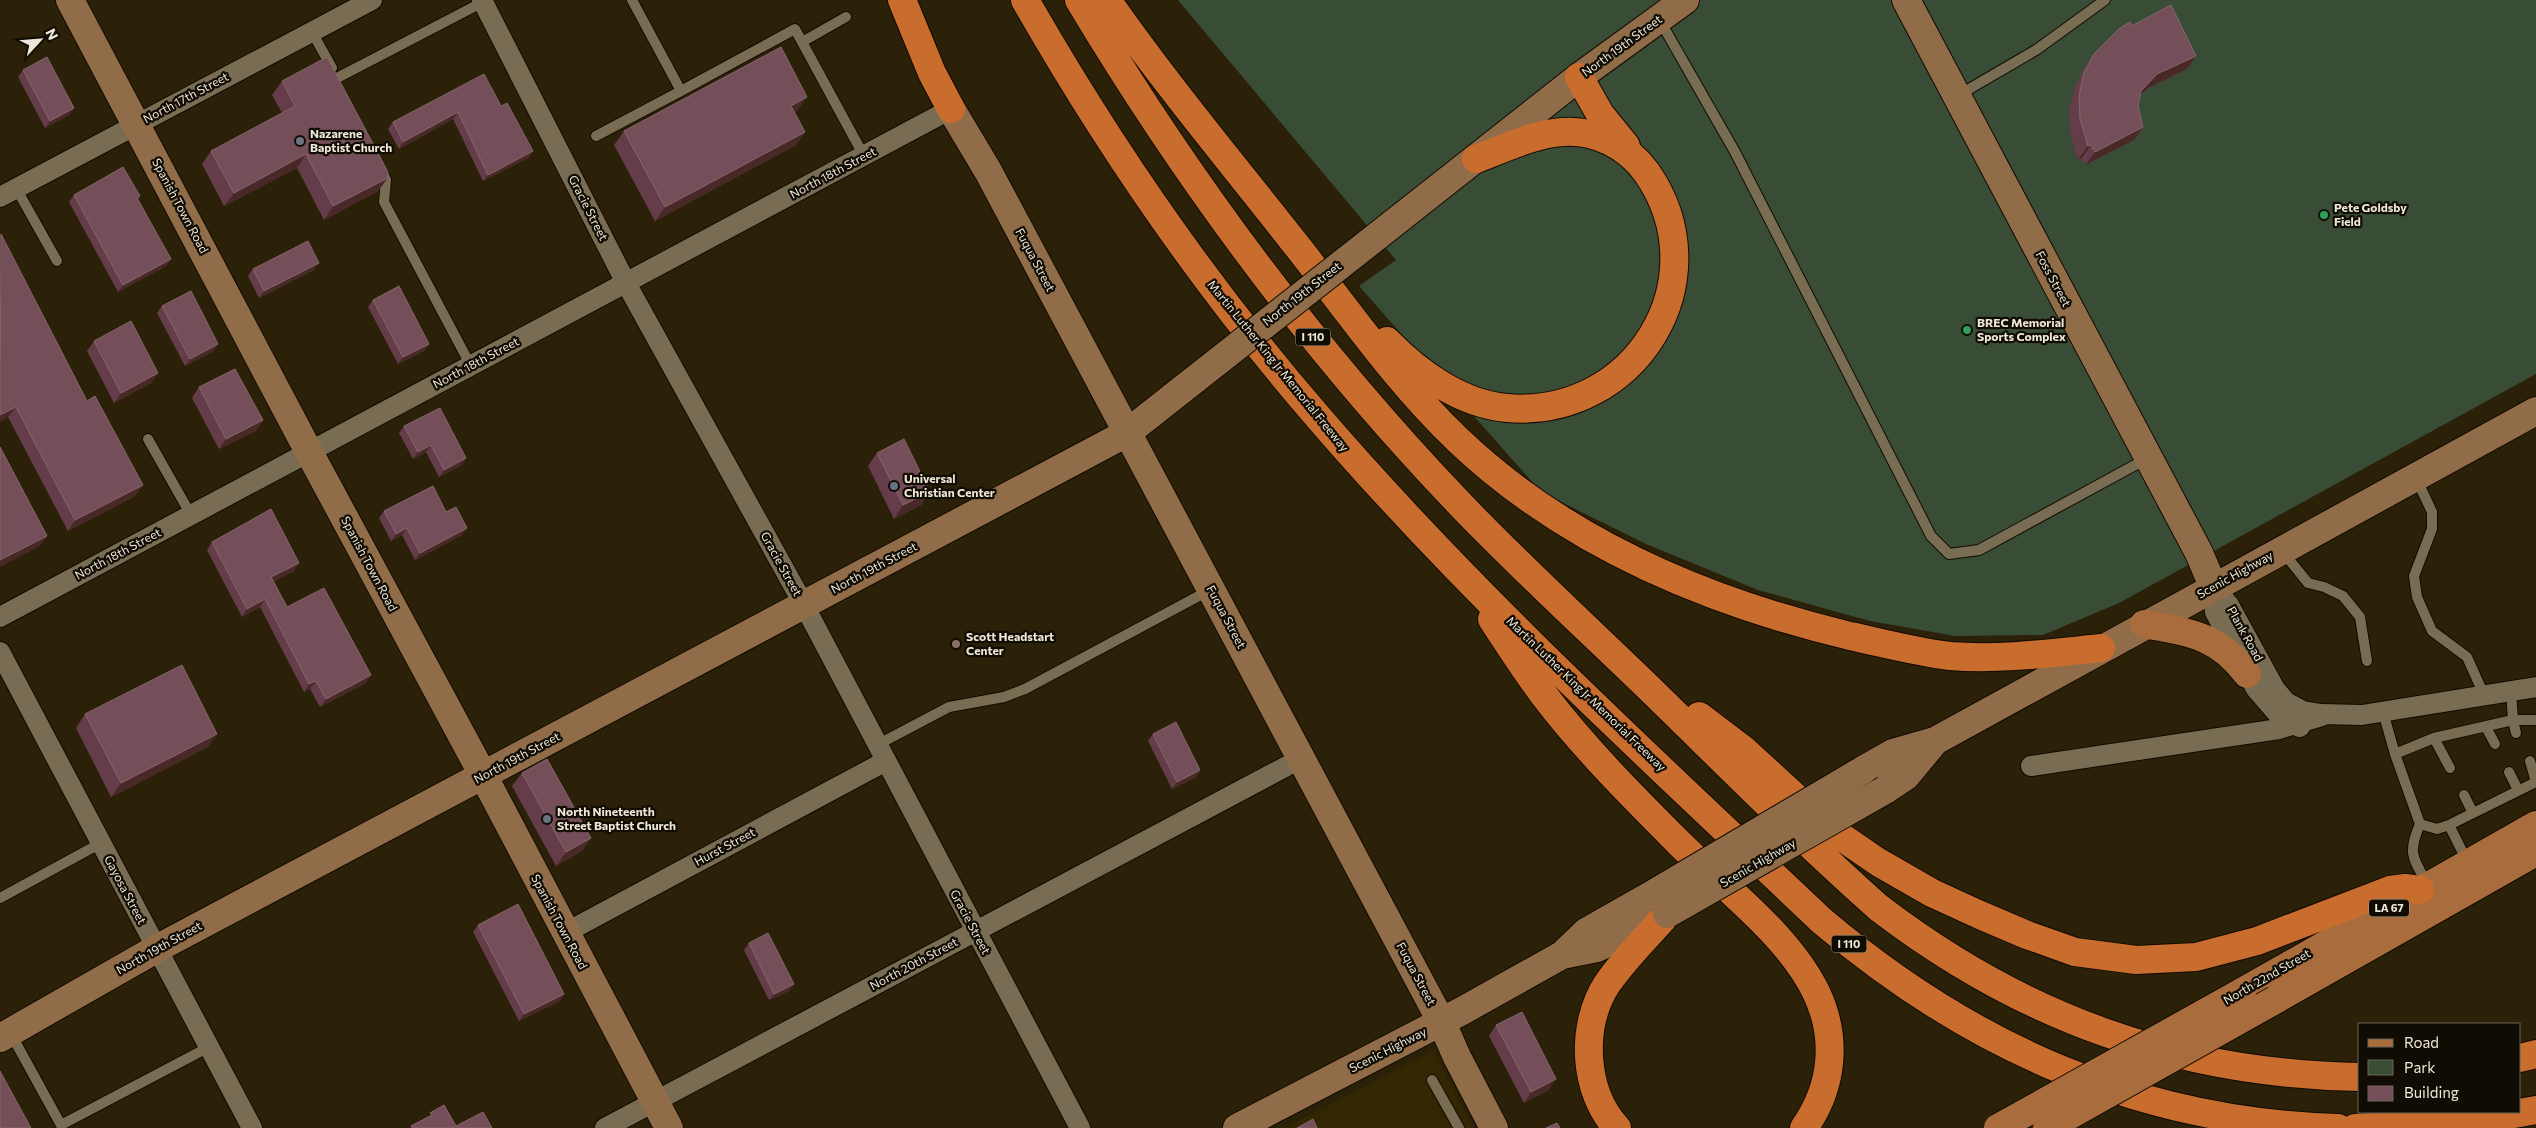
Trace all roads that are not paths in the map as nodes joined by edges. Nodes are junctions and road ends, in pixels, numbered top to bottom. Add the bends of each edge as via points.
1 (70, 0) edge
2 (372, 0) edge
3 (632, 0) edge
4 (902, 0) edge
5 (1025, 0) edge
6 (1079, 0) edge
7 (1107, 0) edge
8 (1906, 0) edge
9 (2105, 0) edge
10 (482, 1) edge
11 (1667, 10) edge
12 (846, 17) dead end
13 (312, 32) junction
14 (802, 42) junction
15 (1579, 77) junction
16 (681, 91) junction
17 (1956, 96) junction
18 (951, 109) junction
19 (137, 123) junction
20 (596, 136) dead end
21 (864, 156) junction
22 (375, 159) edge
23 (1476, 159) junction
24 (1640, 164) junction
25 (8, 192) edge
26 (1295, 243) junction
27 (57, 261) dead end
28 (626, 283) junction
29 (471, 366) junction
30 (2536, 411) edge
31 (1127, 432) junction
32 (148, 439) dead end
33 (309, 452) junction
34 (2148, 458) junction
35 (2415, 477) junction
36 (191, 515) junction
37 (2281, 550) junction
38 (1464, 576) junction
39 (2213, 586) junction
40 (1211, 589) junction
41 (804, 605) junction
42 (0, 617) edge
43 (2144, 624) junction
44 (1594, 635) junction
45 (2101, 648) junction
46 (0, 652) edge
47 (2367, 661) dead end
48 (2247, 674) junction
49 (2536, 687) edge
50 (2511, 691) junction
51 (2484, 695) junction
52 (2383, 712) junction
53 (2334, 713) junction
54 (2362, 715) junction
55 (2513, 720) junction
56 (2536, 720) edge
57 (2291, 724) junction
58 (2486, 727) junction
59 (2516, 733) dead end
60 (2434, 738) junction
61 (1935, 740) junction
62 (2495, 744) dead end
63 (882, 753) junction
64 (2394, 754) junction
65 (1302, 758) junction
66 (2530, 761) dead end
67 (2031, 766) dead end
68 (2450, 768) dead end
69 (2509, 772) dead end
70 (484, 775) junction
71 (2536, 782) edge
72 (2518, 790) junction
73 (2464, 796) dead end
74 (2473, 813) junction
75 (2420, 824) junction
76 (2449, 825) junction
77 (2536, 825) edge
78 (101, 843) junction
79 (2536, 852) edge
80 (2468, 863) junction
81 (2424, 888) junction
82 (0, 898) edge
83 (1668, 914) junction
84 (976, 932) junction
85 (565, 933) junction
86 (156, 949) junction
87 (1562, 955) junction
88 (1442, 1022) junction
89 (5, 1035) edge
90 (209, 1047) junction
91 (2536, 1054) edge
92 (2521, 1058) edge
93 (2358, 1077) edge
94 (1432, 1080) dead end
95 (654, 1101) junction
96 (2536, 1110) edge
97 (2519, 1113) edge
98 (2521, 1113) edge
99 (252, 1128) edge
100 (605, 1128) edge
101 (669, 1128) edge
102 (1080, 1128) edge
103 (1237, 1128) edge
104 (1459, 1128) edge
105 (1494, 1128) edge
106 (1617, 1128) edge
107 (1804, 1128) edge
108 (1998, 1128) edge
109 (2047, 1128) edge
110 (2338, 1128) edge
111 (2356, 1128) edge

1 - 19 street, Spanish Town Road
2 - 13 street, North 17th Street
3 - 16 lane
4 - 18 highway via 932,73
5 - 38 highway, Martin Luther King Jr Memorial Freeway / I 110 via 1118,151 1219,294 1316,416
6 - 44 highway, I 110 via 1191,175 1303,325 1452,496
7 - 26 highway via 1197,121
8 - 17 street, Foss Street
9 - 17 lane via 2036,50
10 - 13 lane via 339,82
10 - 28 street, Gracie Street
11 - 15 street, North 19th Street
11 - 34 lane via 1735,152 1931,536 1949,554 1979,550
12 - 14 lane
13 - 19 street, North 17th Street
14 - 16 lane via 795,29
14 - 21 lane
15 - 23 street, North 19th Street
15 - 24 highway via 1600,114
16 - 20 lane
17 - 34 street, Foss Street
18 - 21 street, North 18th Street
18 - 31 street, Fuqua Street via 988,170
19 - 25 street, North 17th Street
19 - 33 street, Spanish Town Road
21 - 28 street, North 18th Street
22 - 29 lane via 386,180 384,202
23 - 24 highway via 1545,134 1579,132 1606,139
23 - 31 street, North 19th Street, bridge
24 - 26 highway via 1658,190 1673,236 1674,279 1665,312 1647,345 1622,372 1596,390 1555,404 1530,408 1498,406 1464,396 1426,375 1371,326
25 - 27 lane
26 - 45 highway via 1379,354 1460,442 1511,486 1637,563 1777,616 1922,652 2001,657
28 - 29 street, North 18th Street
28 - 41 street, Gracie Street
29 - 33 street, North 18th Street
30 - 35 street, Scenic Highway
31 - 40 street, Fuqua Street
31 - 41 street, North 19th Street
32 - 36 lane
33 - 36 street, North 18th Street
33 - 70 street, Spanish Town Road
34 - 39 street, Foss Street
35 - 37 street, Scenic Highway
35 - 51 lane via 2432,512 2432,529 2414,576 2417,597 2432,631 2467,658
36 - 42 street, North 18th Street
37 - 39 street, Scenic Highway
37 - 47 lane via 2308,583 2343,596 2360,617
38 - 107 highway via 1527,673 1567,723 1639,802 1774,935 1807,976 1826,1020 1830,1050 1824,1093
38 - 110 highway, Martin Luther King Jr Memorial Freeway / I 110 via 1822,921 1874,964 1935,1006 2048,1065 2144,1098 2223,1117
39 - 43 street, Scenic Highway
39 - 48 street, Plank Road via 2215,612
39 - 53 street, Plank Road via 2229,605 2281,696 2303,712
40 - 63 lane via 1026,690 949,707
40 - 65 street, Fuqua Street
41 - 63 street, Gracie Street
41 - 70 street, North 19th Street
43 - 45 street, Scenic Highway
43 - 48 main road via 2192,634 2216,643 2236,659
44 - 81 highway via 1745,751 1830,829 1870,857 1932,893 2027,935 2075,952 2136,960 2196,957 2257,941 2390,890
44 - 93 highway, I 110 via 1856,888 1908,930 1982,978 2050,1012 2160,1050 2258,1070
45 - 61 street, Scenic Highway
46 - 78 street, Gayosa Street
48 - 57 street, Plank Road via 2267,704
49 - 50 street, Plank Road
50 - 51 street, Plank Road
50 - 55 lane
51 - 52 street, Plank Road
52 - 54 street, Plank Road
52 - 64 lane
53 - 54 street, Plank Road
53 - 57 street, Plank Road
54 - 57 street, Plank Road via 2337,726 2310,728
55 - 56 lane
55 - 58 lane
55 - 59 lane
57 - 67 street, Plank Road via 2279,730
58 - 60 lane
58 - 62 lane
60 - 64 lane
60 - 68 lane
61 - 83 street, Scenic Highway, bridge via 1906,776 1885,790
61 - 87 street, Scenic Highway, bridge via 1892,753 1586,932
63 - 84 street, Gracie Street
63 - 85 street, Hurst Street
64 - 75 lane
65 - 84 street, North 20th Street
65 - 88 street, Fuqua Street
66 - 71 lane
69 - 72 lane
70 - 85 street, Spanish Town Road
70 - 86 street, North 19th Street
71 - 72 lane
72 - 74 lane
73 - 74 lane
74 - 76 lane
75 - 76 lane via 2437,829
75 - 81 lane via 2413,839 2412,855
76 - 80 lane
77 - 80 main road, North 22nd Street / LA 67
78 - 82 lane
78 - 86 street, Gayosa Street
79 - 109 main road, North 22nd Street / LA 67, bridge
80 - 81 main road, North 22nd Street / LA 67
81 - 108 main road, North 22nd Street / LA 67, bridge
83 - 87 street, Scenic Highway via 1597,948
83 - 106 highway via 1616,972 1606,986 1595,1014 1590,1070 1600,1100
84 - 95 street, North 20th Street
84 - 102 street, Gracie Street
85 - 95 street, Spanish Town Road
86 - 89 street, North 19th Street
86 - 90 street, Gayosa Street
87 - 88 street, Scenic Highway
88 - 103 street, Scenic Highway
88 - 105 street, Fuqua Street
89 - 90 lane via 61,1125
90 - 99 street, Gayosa Street
91 - 92 highway
94 - 104 lane
95 - 100 street, North 20th Street
95 - 101 street, Spanish Town Road
96 - 98 highway
97 - 111 highway via 2469,1122

